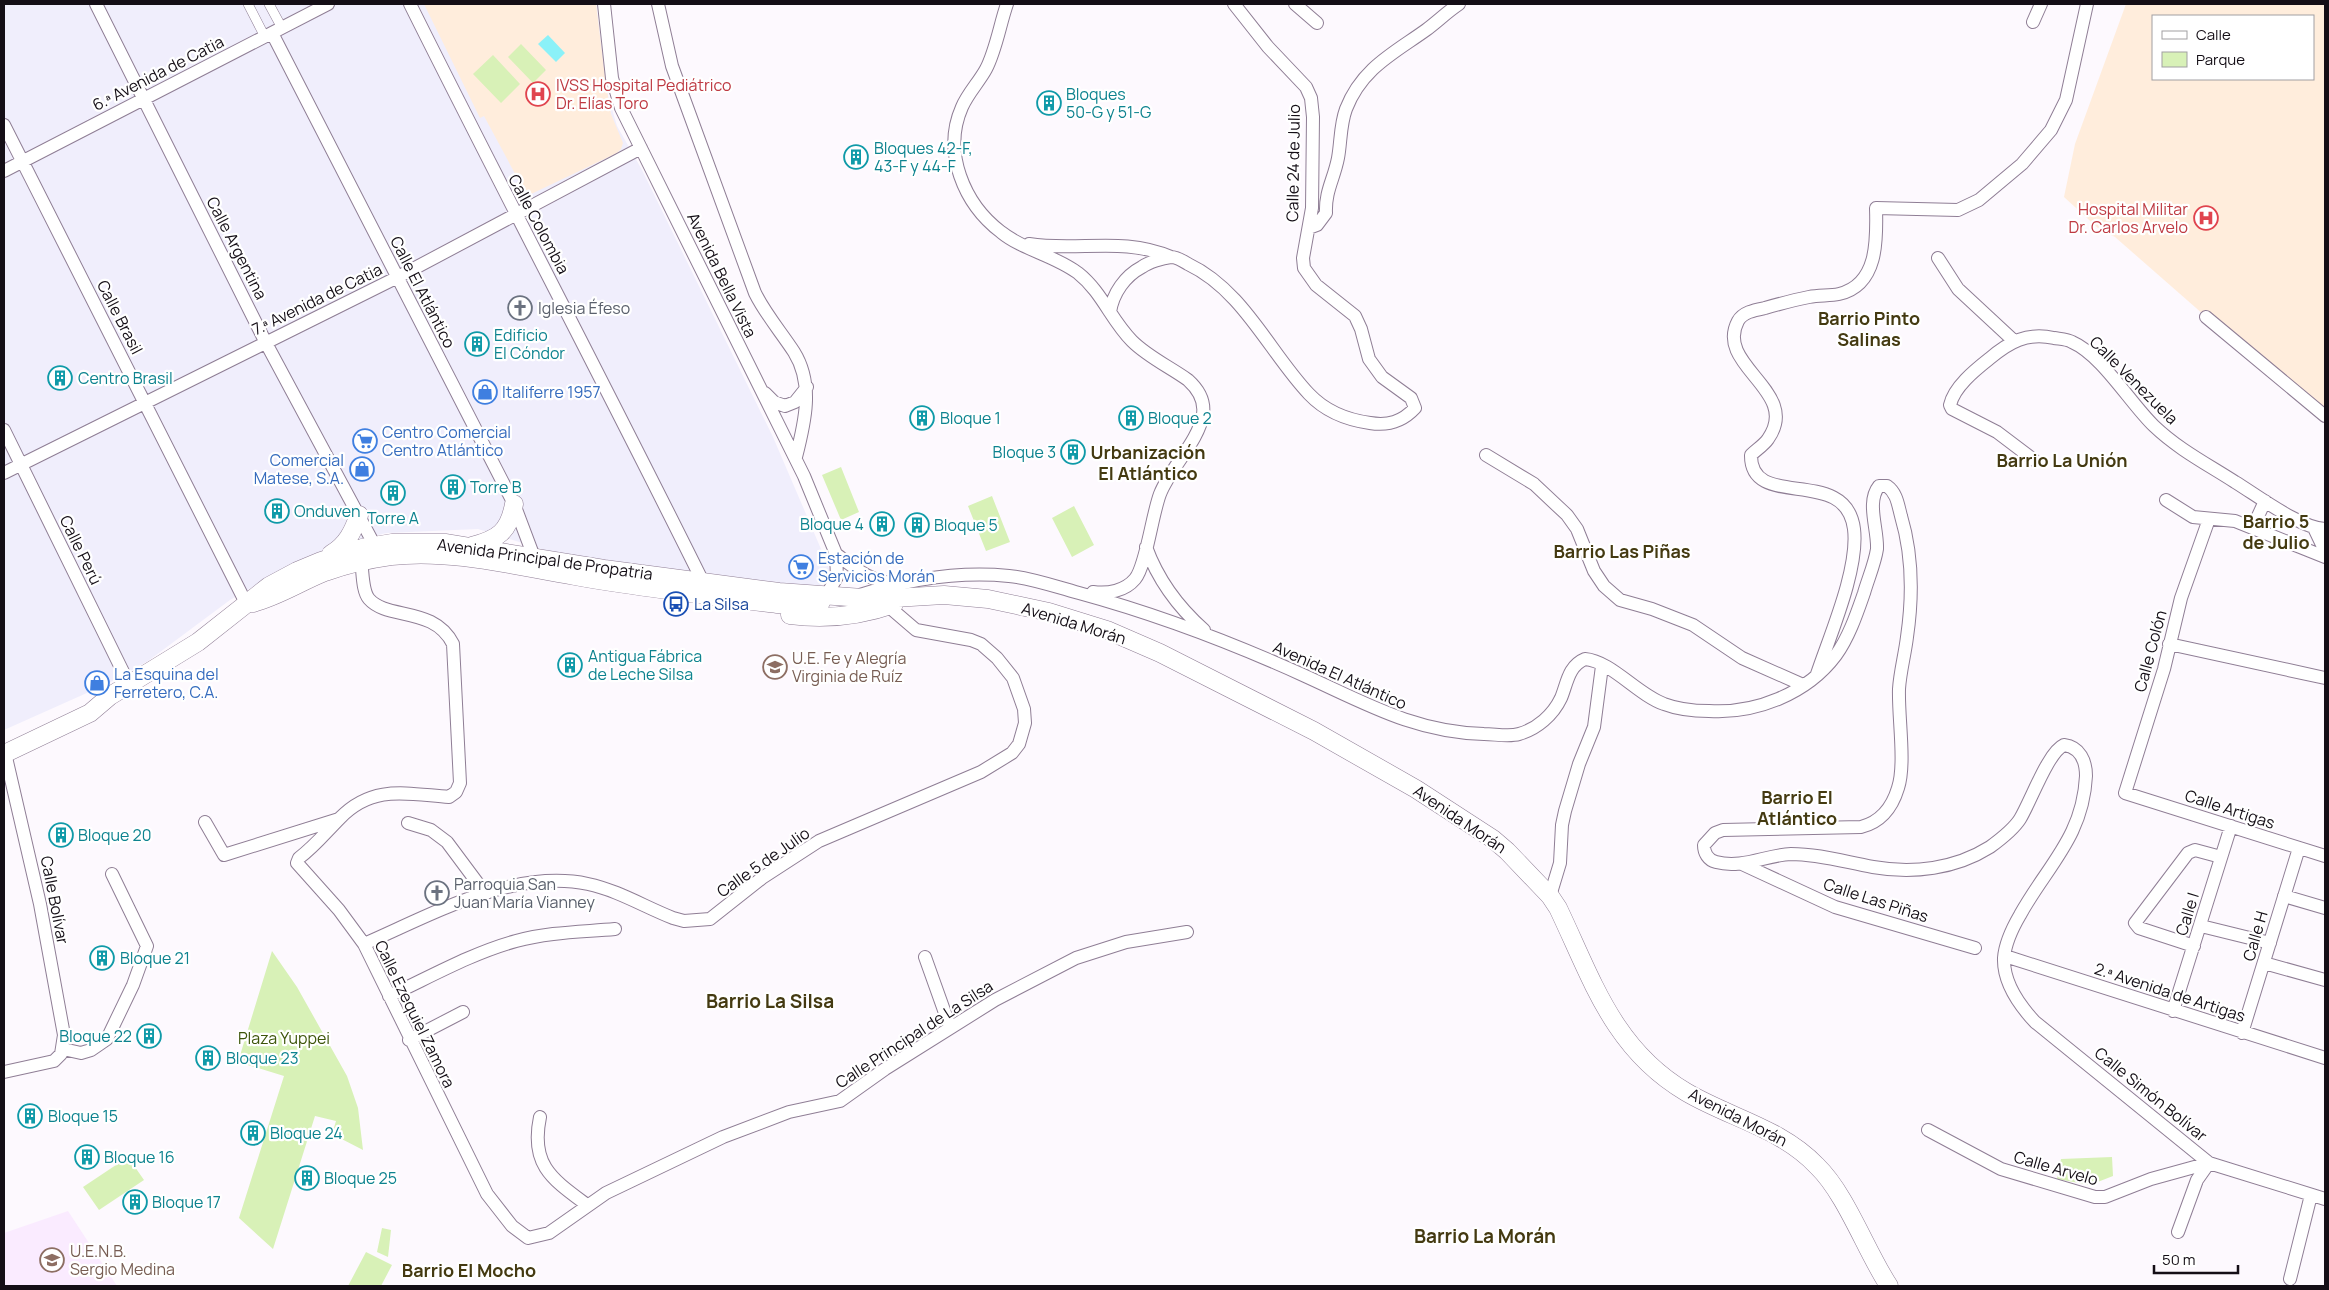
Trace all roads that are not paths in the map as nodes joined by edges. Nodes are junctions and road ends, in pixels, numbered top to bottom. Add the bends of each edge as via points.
1 (96, 4) edge
2 (248, 4) edge
3 (269, 4) edge
4 (328, 4) edge
5 (410, 4) edge
6 (604, 4) edge
7 (658, 4) edge
8 (1007, 4) edge
9 (1234, 4) edge
10 (1295, 4) edge
11 (1459, 4) edge
12 (2041, 4) edge
13 (2087, 4) edge
14 (2033, 22) dead end
15 (1317, 23) dead end
16 (273, 32) junction
17 (143, 100) junction
18 (4, 125) edge
19 (641, 148) junction
20 (23, 162) junction
21 (4, 171) edge
22 (516, 214) junction
23 (1309, 228) junction
24 (1020, 242) junction
25 (1171, 257) junction
26 (1938, 258) dead end
27 (398, 277) junction
28 (1110, 312) junction
29 (2206, 317) dead end
30 (2014, 341) junction
31 (266, 343) junction
32 (758, 386) junction
33 (807, 387) junction
34 (145, 403) junction
35 (2325, 416) edge
36 (4, 430) edge
37 (1486, 455) dead end
38 (796, 457) junction
39 (2034, 460) dead end
40 (20, 464) junction
41 (4, 473) edge
42 (2166, 500) dead end
43 (2265, 501) junction
44 (514, 504) junction
45 (359, 515) junction
46 (2209, 519) junction
47 (2253, 527) junction
48 (2320, 529) edge
49 (471, 546) junction
50 (1146, 546) junction
51 (450, 549) junction
52 (2325, 551) edge
53 (836, 554) junction
54 (371, 555) junction
55 (2325, 557) edge
56 (320, 561) junction
57 (533, 563) junction
58 (895, 583) junction
59 (702, 588) junction
60 (1066, 589) junction
61 (917, 595) junction
62 (826, 596) junction
63 (855, 597) junction
64 (728, 598) junction
65 (247, 605) junction
66 (888, 606) junction
67 (804, 617) junction
68 (1209, 635) junction
69 (2169, 644) junction
70 (1602, 666) junction
71 (1817, 674) junction
72 (2325, 678) edge
73 (129, 684) junction
74 (1803, 685) junction
75 (4, 749) edge
76 (2125, 793) joint
77 (339, 819) junction
78 (205, 822) dead end
79 (408, 823) dead end
80 (2231, 826) junction
81 (2299, 848) junction
82 (2325, 856) edge
83 (2221, 857) junction
84 (1742, 864) junction
85 (112, 874) dead end
86 (485, 893) junction
87 (1550, 896) junction
88 (2284, 896) junction
89 (2325, 908) edge
90 (2201, 926) junction
91 (615, 929) dead end
92 (1187, 932) dead end
93 (2270, 943) junction
94 (364, 944) junction
95 (2194, 946) junction
96 (1975, 948) dead end
97 (2005, 956) junction
98 (925, 957) dead end
99 (2264, 964) junction
100 (2325, 980) edge
101 (389, 996) junction
102 (2174, 1011) junction
103 (463, 1012) dead end
104 (950, 1027) junction
105 (2242, 1033) junction
106 (409, 1040) junction
107 (62, 1052) junction
108 (2325, 1058) edge
109 (4, 1072) edge
110 (540, 1117) dead end
111 (1928, 1130) dead end
112 (2209, 1163) junction
113 (2311, 1195) junction
114 (2325, 1199) edge
115 (587, 1205) junction
116 (2178, 1232) dead end
117 (528, 1238) joint
118 (2290, 1280) dead end
119 (1889, 1286) edge

1 - 17 street, Calle Argentina
2 - 16 street
3 - 16 street
4 - 16 street, 6.ª Avenida de Catia
5 - 22 street, Calle Colombia
6 - 19 street, Avenida Bella Vista via 616,90 621,108
7 - 33 street via 672,66 755,293 794,352
8 - 24 street via 986,68 960,112 955,141 960,177 970,200 988,222 1010,239
9 - 23 street, Calle 24 de Julio via 1311,98
10 - 15 street
11 - 23 street via 1385,57 1365,78 1351,99 1342,124 1334,177 1325,197 1326,213 1317,225
12 - 14 street
13 - 71 street via 2066,100 2051,130 2022,164 1979,200 1958,210 1876,208 1872,260 1867,276 1855,288 1753,311 1743,316 1736,326 1734,349 1762,384 1775,411 1776,421 1768,439 1751,455 1756,473 1780,488 1822,492 1836,498 1849,513 1854,527 1846,585
16 - 17 street, 6.ª Avenida de Catia
16 - 27 street, Calle El Atlántico
17 - 20 street, 6.ª Avenida de Catia
17 - 31 street, Calle Argentina
18 - 20 street, Calle Brasil
19 - 22 street, 7.ª Avenida de Catia
19 - 32 street, Avenida Bella Vista
20 - 21 street, 6.ª Avenida de Catia
20 - 34 street, Calle Brasil
22 - 27 street, 7.ª Avenida de Catia
22 - 59 street, Calle Colombia via 604,384
23 - 25 street, Calle 24 de Julio via 1303,258 1309,277 1355,316 1375,369 1414,402 1415,408 1396,422 1361,422 1326,408 1310,395 1247,314 1217,284 1194,266
24 - 25 street, Calle 24 de Julio via 1151,248
24 - 28 street via 1076,272 1095,290
25 - 28 street via 1145,265 1126,279 1115,295
26 - 30 street via 1958,289
27 - 31 street, 7.ª Avenida de Catia
27 - 44 street, Calle El Atlántico
28 - 50 street via 1132,341 1195,386 1203,402 1200,425 1163,486
29 - 35 street
30 - 39 street, Calle Venezuela via 1978,367 1951,400 1952,409 1997,432
30 - 43 street, Calle Venezuela via 2036,336 2072,342 2093,357 2154,426 2183,450
31 - 34 street, 7.ª Avenida de Catia
31 - 45 street, Calle Argentina
32 - 33 street via 774,402 785,406 796,402
32 - 38 street, Avenida Bella Vista
33 - 38 street
34 - 40 street, 7.ª Avenida de Catia
34 - 65 street, Calle Brasil
36 - 40 street, Calle Perú
37 - 74 street via 1534,484 1567,515 1577,529 1594,571 1604,586 1620,600 1693,625 1742,658
38 - 53 street, Avenida Bella Vista
40 - 41 street, 7.ª Avenida de Catia
40 - 73 street, Calle Perú
42 - 46 street via 2185,513
43 - 47 street
43 - 48 street, Calle Venezuela
44 - 49 main road via 506,528 489,541
44 - 57 street, Calle El Atlántico
45 - 54 street, Calle Argentina
45 - 56 main road via 345,542
46 - 47 street via 2224,519
46 - 69 street, Calle Colón via 2181,598
47 - 55 street
48 - 52 street
49 - 51 main road, Avenida Principal de Propatria
49 - 57 main road, Avenida Principal de Propatria
50 - 60 street via 1140,572 1129,584 1104,593
50 - 68 street via 1151,561 1174,599
51 - 54 main road, Avenida Principal de Propatria via 418,542
51 - 57 main road, Avenida Principal de Propatria
53 - 58 street, Avenida Bella Vista via 877,582
53 - 62 street, Avenida Bella Vista via 837,577
54 - 56 main road, Avenida Principal de Propatria
54 - 65 main road, Avenida Principal de Propatria via 325,572 275,597
54 - 77 street, Calle Argentina via 366,593 369,600 429,621 444,631 453,644 460,783 449,797 390,792 374,795 362,800
56 - 65 main road, Avenida Principal de Propatria via 270,586
57 - 59 main road, Avenida Principal de Propatria
58 - 60 street, Avenida El Atlántico via 940,576 989,575 1011,576
58 - 63 street, Avenida El Atlántico
59 - 62 main road, Avenida Principal de Propatria
59 - 64 main road, Avenida Principal de Propatria
60 - 68 street, Avenida El Atlántico
61 - 63 main road, Avenida Morán via 877,599
61 - 66 main road, Avenida Morán
61 - 87 main road, Avenida Morán via 993,600 1049,612 1108,630 1160,653 1314,731 1416,789 1493,839
62 - 63 main road, Avenida Morán
62 - 64 main road, Avenida Principal de Propatria via 821,602 798,606
63 - 67 main road via 824,613
64 - 67 main road, Avenida Morán via 745,608
65 - 73 main road, Avenida Principal de Propatria via 198,642
66 - 67 main road, Avenida Morán via 856,616
66 - 86 street, Calle 5 de Julio via 916,630 981,644 1007,670 1018,690 1025,723 1022,737 1012,753 981,772 819,841 710,919 684,921 673,918 588,884 514,885
68 - 70 street, Avenida El Atlántico via 1380,712 1461,734 1518,734 1536,727 1555,708 1577,664 1585,659
69 - 72 street
69 - 76 street, Calle Colón
70 - 74 street, Avenida El Atlántico via 1664,704 1707,712 1755,708
70 - 87 street via 1594,727 1565,811 1560,863
71 - 74 street, Avenida El Atlántico
71 - 84 street, Avenida El Atlántico via 1836,655 1861,602 1876,551 1873,498 1879,486 1887,486 1896,498 1906,531 1912,585 1900,680 1900,774 1894,800 1880,819 1861,827 1724,830 1715,833 1704,845 1711,861
73 - 75 main road, Avenida Principal de Propatria via 90,713
75 - 107 street, Calle Bolívar via 40,904 64,1035
76 - 80 street, Calle Artigas
77 - 78 street via 224,855
77 - 94 street, Calle Ezequiel Zamora via 297,863
79 - 86 street via 432,830 446,842
80 - 81 street, Calle Artigas
80 - 83 street, Calle I
81 - 82 street, Calle Artigas
81 - 88 street, Calle H
83 - 90 street, Calle I
83 - 95 street via 2195,850 2188,853 2137,920 2137,926
84 - 96 street, Calle Las Piñas via 1835,906
84 - 97 street, Avenida El Atlántico via 1787,854 1804,854 1911,871 1965,860 1992,846 2009,832 2032,798 2052,753 2061,746 2068,746 2080,753 2085,762 2081,805 2068,840 2017,920
85 - 107 street via 147,946 133,986 107,1039 91,1050
86 - 94 street, Calle 5 de Julio
87 - 119 main road, Avenida Morán via 1602,1005 1638,1055 1686,1092 1784,1139 1809,1158 1832,1184
88 - 89 street
88 - 93 street, Calle H
90 - 93 street
90 - 95 street, Calle I
91 - 101 street via 549,934 515,941 471,957
92 - 104 street, Calle Principal de La Silsa via 1126,942 1076,958
93 - 99 street, Calle H
94 - 101 street, Calle Ezequiel Zamora
95 - 102 street, Calle I
97 - 102 street, 2.ª Avenida de Artigas
97 - 112 street, Calle Simón Bolívar via 2017,1001 2036,1022
98 - 104 street
99 - 100 street
99 - 105 street, Calle H
101 - 106 street, Calle Ezequiel Zamora
102 - 105 street, 2.ª Avenida de Artigas
103 - 106 street
104 - 115 street, Calle Principal de La Silsa via 840,1101 789,1112 738,1130 627,1182
105 - 108 street, 2.ª Avenida de Artigas
106 - 117 street, Calle Ezequiel Zamora via 487,1194 512,1226
107 - 109 street via 54,1061
110 - 115 street via 537,1139 543,1166 566,1190
111 - 112 street, Calle Arvelo via 2001,1169 2095,1197 2105,1197 2151,1179
112 - 113 street, Calle Simón Bolívar
112 - 116 street via 2197,1180
113 - 114 street, Calle Simón Bolívar
113 - 118 street
115 - 117 street, Calle Principal de La Silsa via 548,1233

